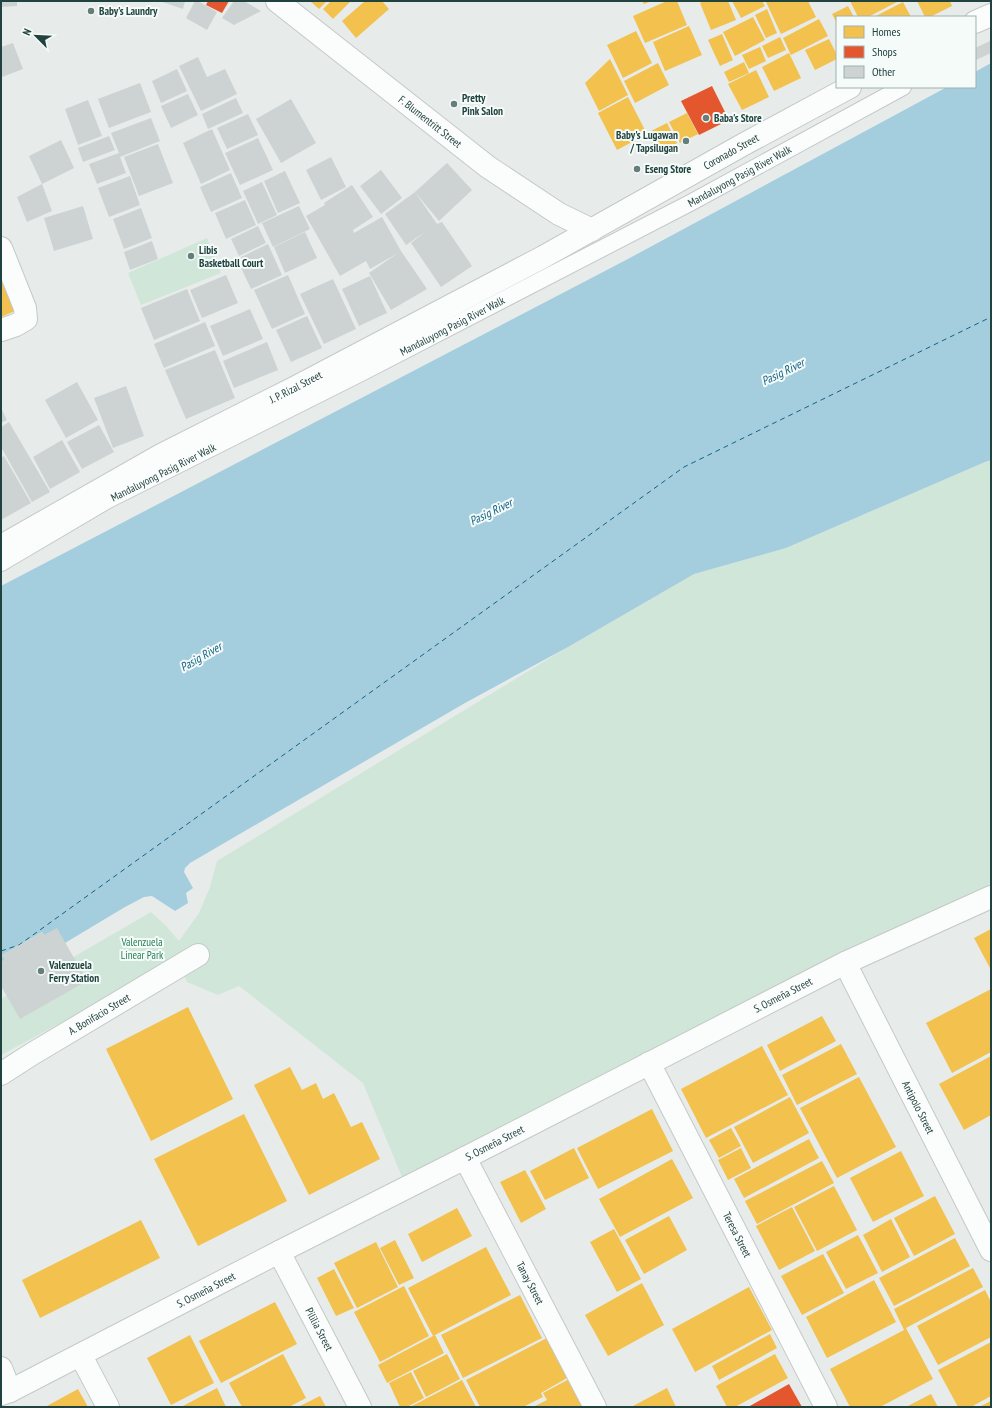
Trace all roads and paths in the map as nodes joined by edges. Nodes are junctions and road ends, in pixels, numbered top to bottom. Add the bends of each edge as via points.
1 (277, 1) edge
2 (991, 15) edge
3 (976, 22) edge
4 (848, 88) edge
5 (901, 88) edge
6 (592, 230) junction
7 (1, 248) edge
8 (1, 330) edge
9 (1, 546) edge
10 (1, 563) edge
11 (991, 897) edge
12 (198, 955) dead end
13 (845, 963) junction
14 (649, 1063) junction
15 (1, 1074) edge
16 (466, 1158) junction
17 (991, 1250) edge
18 (279, 1252) junction
19 (81, 1356) junction
20 (1, 1368) edge
21 (5, 1393) edge
22 (108, 1407) edge
23 (360, 1407) edge
24 (595, 1407) edge
25 (826, 1407) edge

1 - 6 street, F. Blumentritt Street via 488,167 559,214
2 - 3 street
4 - 6 street, Coronado Street
5 - 10 street, Mandaluyong Pasig River Walk via 683,206 371,368 108,500
6 - 9 street, J. P. Rizal Street via 161,455
7 - 8 street via 25,308 26,319
11 - 13 street, S. Osmeña Street
12 - 15 street, A. Bonifacio Street
13 - 14 street, S. Osmeña Street
13 - 17 street, Antipolo Street
14 - 16 street, S. Osmeña Street
14 - 25 street, Teresa Street
16 - 18 street, S. Osmeña Street
16 - 24 street, Tanay Street
18 - 19 street, S. Osmeña Street
18 - 23 street, Pililia Street
19 - 21 street, S. Osmeña Street
19 - 22 street
20 - 21 street

